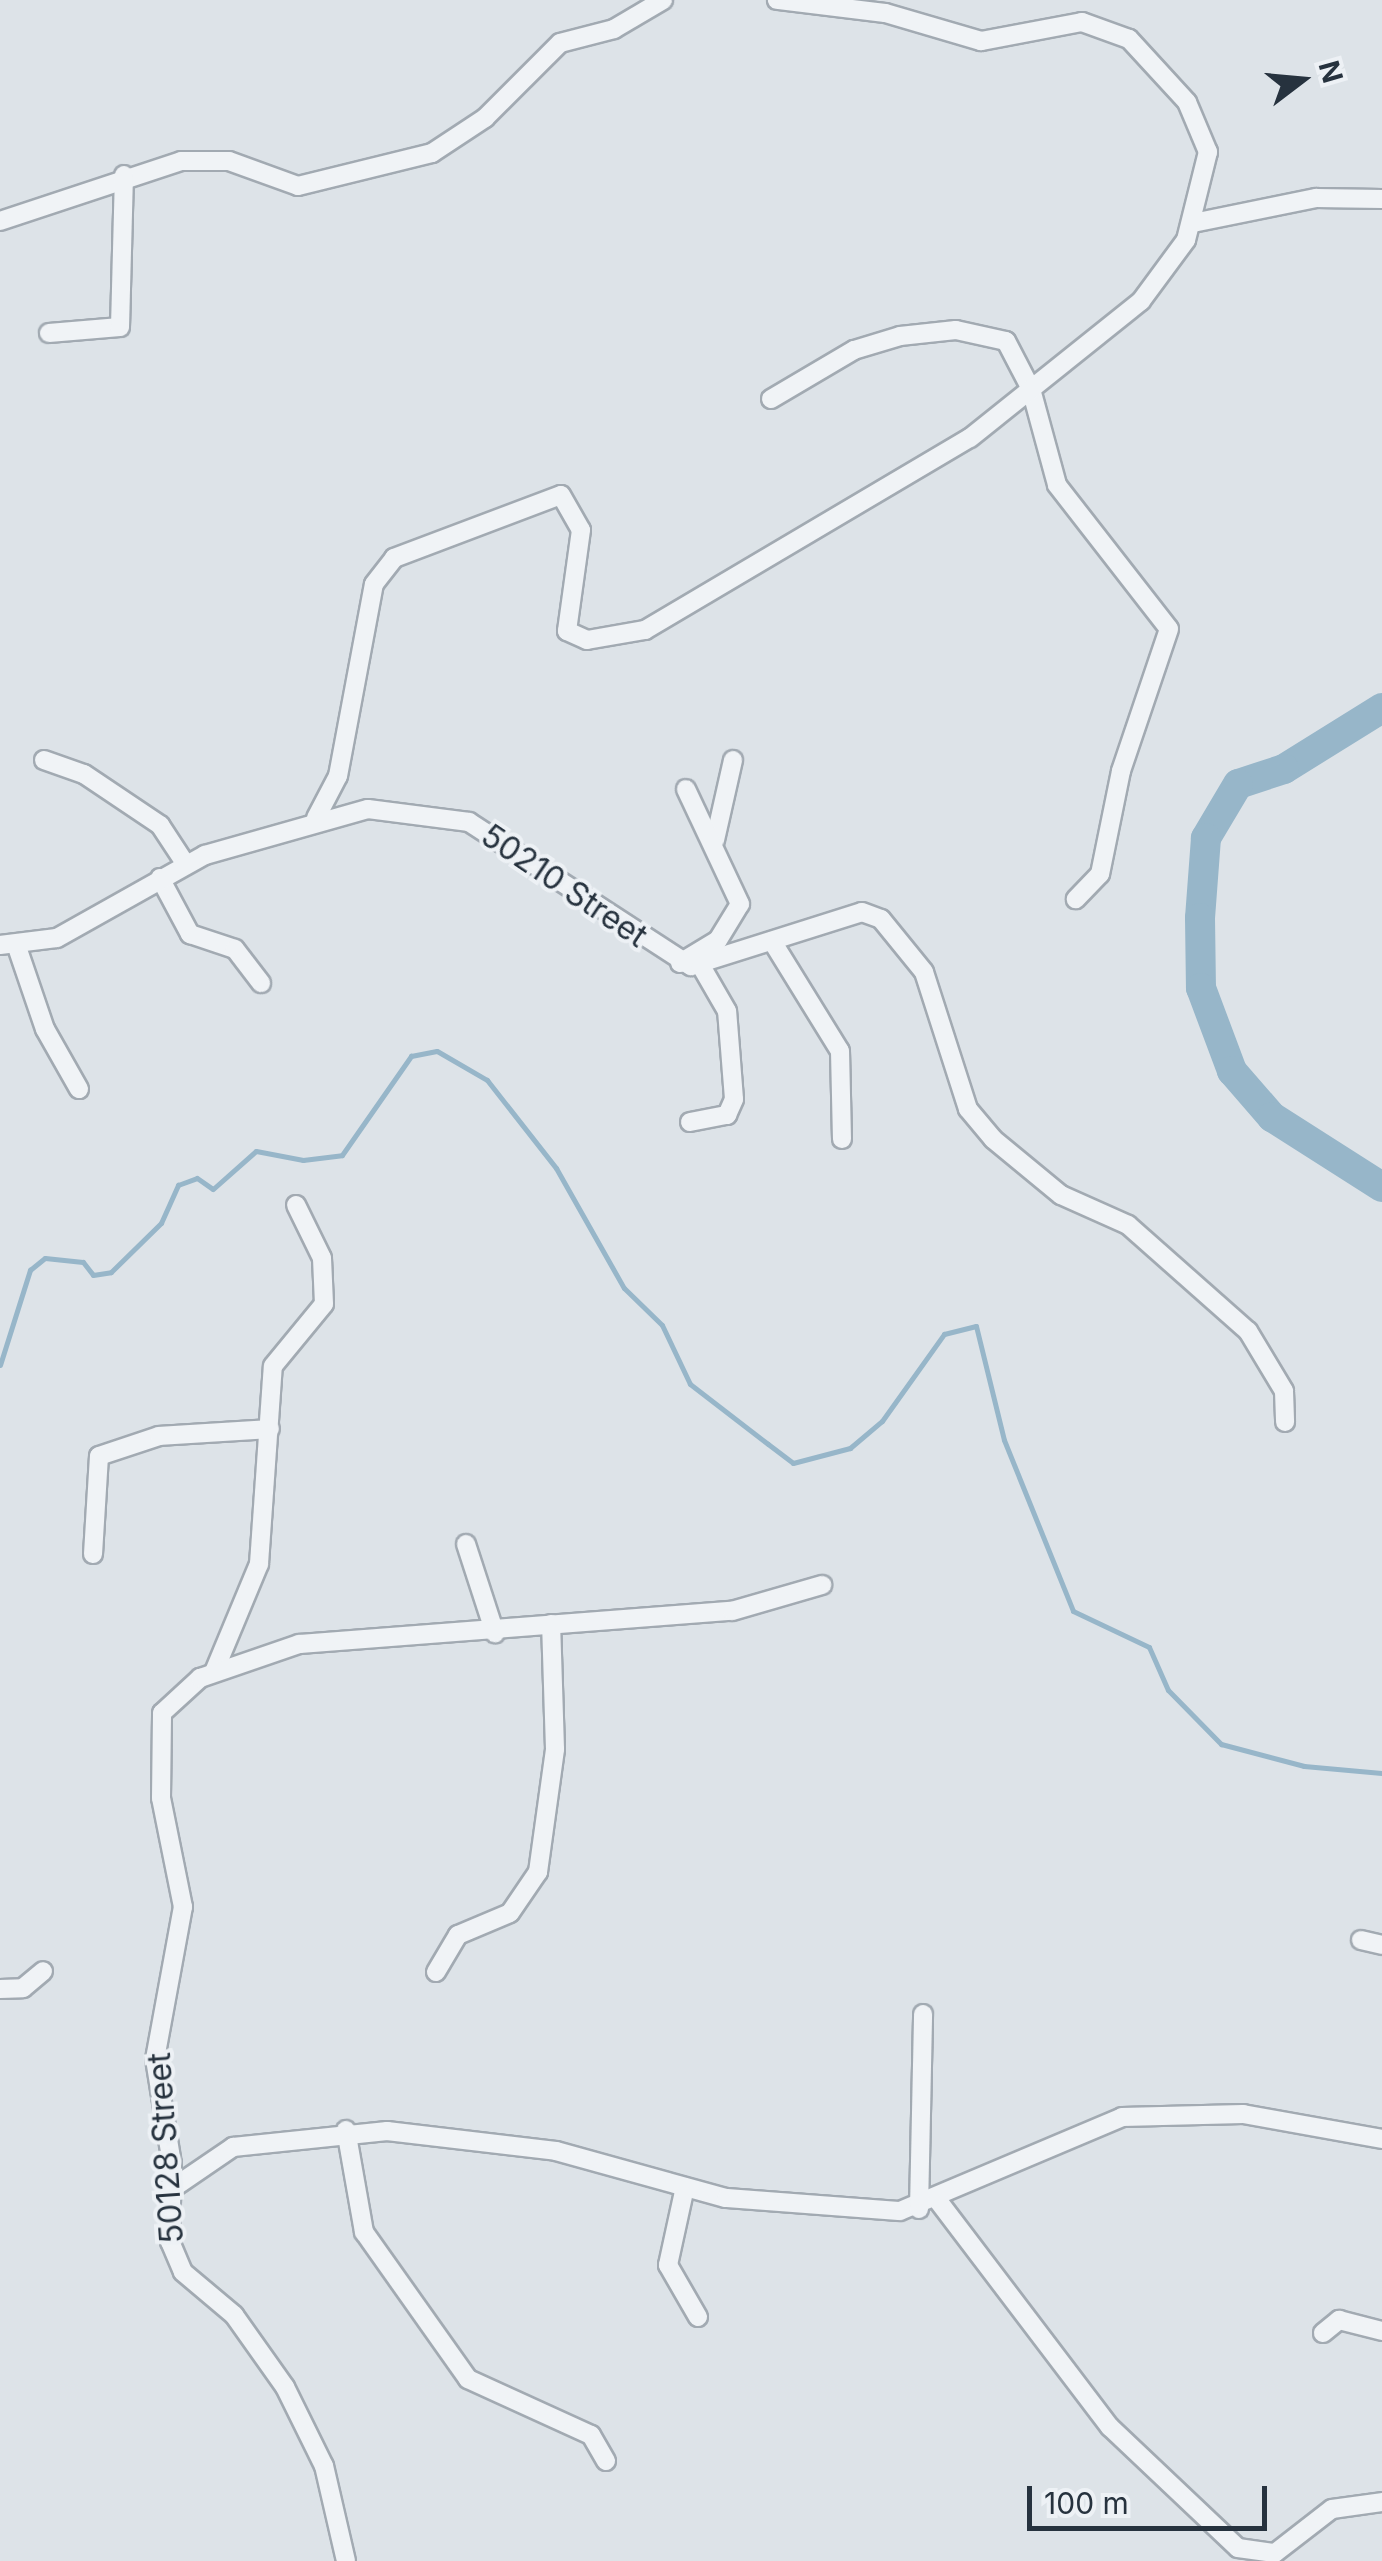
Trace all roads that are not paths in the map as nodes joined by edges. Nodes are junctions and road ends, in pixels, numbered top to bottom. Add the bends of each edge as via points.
1 (663, 0) edge
2 (777, 0) edge
3 (124, 176) junction
4 (1382, 199) edge
5 (0, 221) edge
6 (1193, 223) junction
7 (49, 333) dead end
8 (1031, 388) junction
9 (771, 399) dead end
10 (44, 760) dead end
11 (734, 760) dead end
12 (686, 789) dead end
13 (316, 818) junction
14 (715, 840) junction
15 (185, 864) junction
16 (160, 878) junction
17 (1076, 899) dead end
18 (772, 941) junction
19 (8, 944) edge
20 (680, 963) junction
21 (701, 966) junction
22 (261, 983) dead end
23 (79, 1089) dead end
24 (690, 1122) dead end
25 (842, 1139) dead end
26 (296, 1205) dead end
27 (1285, 1422) dead end
28 (270, 1430) junction
29 (466, 1544) dead end
30 (92, 1554) dead end
31 (822, 1585) dead end
32 (551, 1624) junction
33 (495, 1633) junction
34 (214, 1672) junction
35 (1362, 1940) dead end
36 (1382, 1946) edge
37 (43, 1971) dead end
38 (436, 1972) dead end
39 (0, 1989) edge
40 (923, 2014) dead end
41 (346, 2130) junction
42 (1382, 2139) edge
43 (685, 2187) junction
44 (174, 2188) junction
45 (939, 2202) junction
46 (919, 2210) junction
47 (698, 2316) dead end
48 (1382, 2331) edge
49 (1323, 2333) dead end
50 (606, 2462) dead end
51 (1382, 2502) edge
52 (346, 2561) edge

1 - 3 street via 614,29 560,43 457,140 378,170 298,186 211,159
2 - 6 street via 885,13 981,41 1064,22 1118,33 1168,74 1201,132 1210,167
3 - 5 street
3 - 7 street via 120,328
4 - 6 street via 1328,197
6 - 8 street via 1141,301
8 - 9 street via 1006,341 925,331 854,350
8 - 13 street via 944,456 644,630 587,640 567,631 563,607 581,530 561,495 394,558 374,584 338,776
8 - 17 street via 1056,486 1169,629 1116,788 1100,874
10 - 15 street via 84,774 160,825
11 - 14 street
12 - 14 street
13 - 15 street, 50210 Street
13 - 20 street, 50210 Street via 407,810 469,822
14 - 20 street via 740,904 718,940
15 - 16 street, 50210 Street
16 - 19 street, 50210 Street via 57,938
16 - 22 street via 190,934 236,948
18 - 21 street, 50210 Street
18 - 25 street via 840,1052
18 - 27 street, 50210 Street via 845,911 881,919 924,972 962,1094 993,1139 1061,1195 1128,1225 1248,1331 1284,1391
19 - 23 street
20 - 21 street, 50210 Street
21 - 24 street via 727,1011 734,1098 726,1115
26 - 28 street via 326,1286 316,1316 272,1366
28 - 30 street via 160,1436 99,1456
28 - 34 street via 259,1564
29 - 33 street
31 - 32 street, 50128 Street via 732,1611
32 - 33 street, 50128 Street
32 - 38 street via 555,1748 545,1852 518,1905 458,1935
33 - 34 street, 50128 Street via 348,1636
34 - 44 street, 50128 Street via 168,1702 160,1730 161,1798 182,1907 155,2059
35 - 36 street
37 - 39 street via 23,1988
40 - 46 street via 914,2110
41 - 43 street via 509,2143
41 - 44 street via 233,2147
41 - 50 street via 364,2232 468,2380 591,2435
42 - 45 street via 1243,2114 1122,2117 1050,2141
43 - 46 street via 758,2202
43 - 47 street via 668,2265
44 - 52 street, 50128 Street via 175,2259 234,2314 285,2388 324,2466
45 - 46 street
45 - 51 street via 1110,2427 1238,2548 1275,2553 1332,2509
48 - 49 street via 1340,2320

